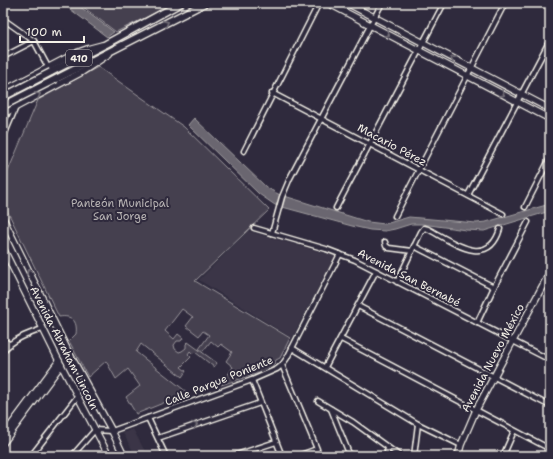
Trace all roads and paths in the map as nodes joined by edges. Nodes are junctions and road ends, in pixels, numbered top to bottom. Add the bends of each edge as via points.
1 (181, 3) edge
2 (205, 3) edge
3 (319, 3) edge
4 (328, 3) edge
5 (347, 3) edge
6 (382, 3) edge
7 (444, 3) edge
8 (505, 3) edge
9 (171, 6) edge
10 (374, 17) junction
11 (3, 19) edge
12 (370, 25) junction
13 (550, 40) edge
14 (34, 41) junction
15 (423, 43) junction
16 (112, 50) junction
17 (419, 51) junction
18 (3, 57) edge
19 (472, 68) junction
20 (50, 70) junction
21 (468, 76) junction
22 (5, 90) edge
23 (272, 93) junction
24 (522, 94) junction
25 (3, 97) edge
26 (517, 102) junction
27 (3, 105) edge
28 (14, 108) junction
29 (550, 109) edge
30 (3, 114) edge
31 (321, 118) junction
32 (550, 119) edge
33 (3, 138) edge
34 (370, 144) junction
35 (244, 151) dead end
36 (550, 158) edge
37 (418, 169) junction
38 (468, 195) junction
39 (525, 207) dead end
40 (336, 208) dead end
41 (503, 214) dead end
42 (395, 216) dead end
43 (3, 218) edge
44 (528, 222) dead end
45 (254, 228) dead end
46 (500, 229) dead end
47 (272, 233) junction
48 (385, 242) dead end
49 (3, 248) edge
50 (413, 249) junction
51 (340, 254) junction
52 (376, 271) junction
53 (550, 272) edge
54 (397, 282) junction
55 (494, 287) junction
56 (358, 306) junction
57 (477, 323) junction
58 (42, 328) junction
59 (341, 339) junction
60 (3, 340) edge
61 (512, 341) junction
62 (9, 344) junction
63 (292, 348) junction
64 (3, 351) edge
65 (550, 360) edge
66 (60, 363) junction
67 (282, 365) junction
68 (325, 367) junction
69 (494, 377) junction
70 (252, 380) junction
71 (77, 397) junction
72 (318, 401) dead end
73 (260, 403) junction
74 (550, 406) edge
75 (331, 409) junction
76 (476, 410) junction
77 (148, 418) junction
78 (418, 424) junction
79 (95, 430) junction
80 (112, 431) junction
81 (514, 431) junction
82 (3, 436) edge
83 (158, 438) junction
84 (276, 442) junction
85 (3, 443) edge
86 (461, 445) junction
87 (388, 448) junction
88 (549, 449) edge
89 (31, 456) edge
90 (72, 456) edge
91 (109, 456) edge
92 (124, 456) edge
93 (166, 456) edge
94 (233, 456) edge
95 (282, 456) edge
96 (298, 456) edge
97 (350, 456) edge
98 (386, 456) edge
99 (400, 456) edge
100 (414, 456) edge
101 (458, 456) edge
102 (503, 456) edge
103 (546, 456) edge

1 - 9 main road, 410
16 -> 2 main road, 410
3 - 23 street
4 - 12 street
5 - 10 street
6 - 10 street
7 - 15 street
8 - 19 street
9 - 20 main road, 410 via 106,44
10 - 12 street
10 - 15 street
11 - 14 street
12 -> 17 street
12 - 31 street
13 - 24 street
14 - 18 street
14 - 20 street
15 - 17 street
19 -> 15 street
16 - 27 main road, 410, bridge
28 -> 16 street via 82,72
17 - 21 street
17 - 34 street
19 - 21 street
19 - 24 street
20 - 22 street
20 - 25 main road, 410, bridge
21 -> 26 street
21 - 37 street
22 - 28 street via 14,95
23 - 31 street, Macario Pérez
23 - 35 street
24 - 26 street
24 - 29 street
26 - 32 street
26 - 38 street
27 - 28 street
28 - 30 street
28 - 33 street
31 - 34 street, Macario Pérez
31 - 47 street via 282,197
34 - 37 street, Macario Pérez
34 - 40 street
36 - 39 street
37 - 38 street, Macario Pérez
37 - 42 street
38 - 41 street, Macario Pérez
80 -> 43 street via 68,351
44 - 55 street
45 - 47 street, Avenida San Bernabé
46 - 50 street via 490,245 473,250 424,228
47 - 51 street, Avenida San Bernabé
48 - 50 street via 389,248
49 - 58 street, Avenida Abraham Lincoln
50 - 54 street
50 - 55 street
51 - 52 street, Avenida San Bernabé
51 - 63 street, Calle Parque Poniente
52 - 54 street, Avenida San Bernabé
52 - 56 street
53 - 61 street, Avenida Nuevo México
54 - 57 street, Avenida San Bernabé
55 - 57 street
56 - 59 street
56 - 69 street
57 - 61 street, Avenida San Bernabé
58 - 62 street
58 - 66 street, Avenida Abraham Lincoln
59 - 68 street
59 - 76 street
60 - 62 street
61 - 65 street, Avenida San Bernabé
61 - 69 street, Avenida Nuevo México
62 - 64 street
63 - 67 street, Calle Parque Poniente
63 - 68 street
66 - 71 street, Avenida Abraham Lincoln
66 - 82 street
66 - 85 street
67 - 70 street, Calle Parque Poniente
67 - 96 street via 317,449
68 - 78 street
69 - 74 street
69 - 76 street, Avenida Nuevo México
70 - 73 street
70 - 77 street, Calle Parque Poniente
71 - 79 street, Avenida Abraham Lincoln
71 - 89 street
72 - 75 street
83 -> 73 street
73 - 84 street
75 - 87 street via 354,422
75 - 97 street
76 - 81 street
76 - 86 street, Avenida Nuevo México
77 - 80 street, Calle Parque Poniente
77 - 83 street
78 - 86 street
78 - 100 street
79 - 80 street
79 - 90 street
79 - 91 street, Avenida Abraham Lincoln
80 - 92 street
81 - 88 street
81 - 102 street
83 - 93 street
84 - 94 street
84 - 95 street
86 - 101 street, Avenida Nuevo México
87 - 98 street
87 - 99 street
88 - 103 street

